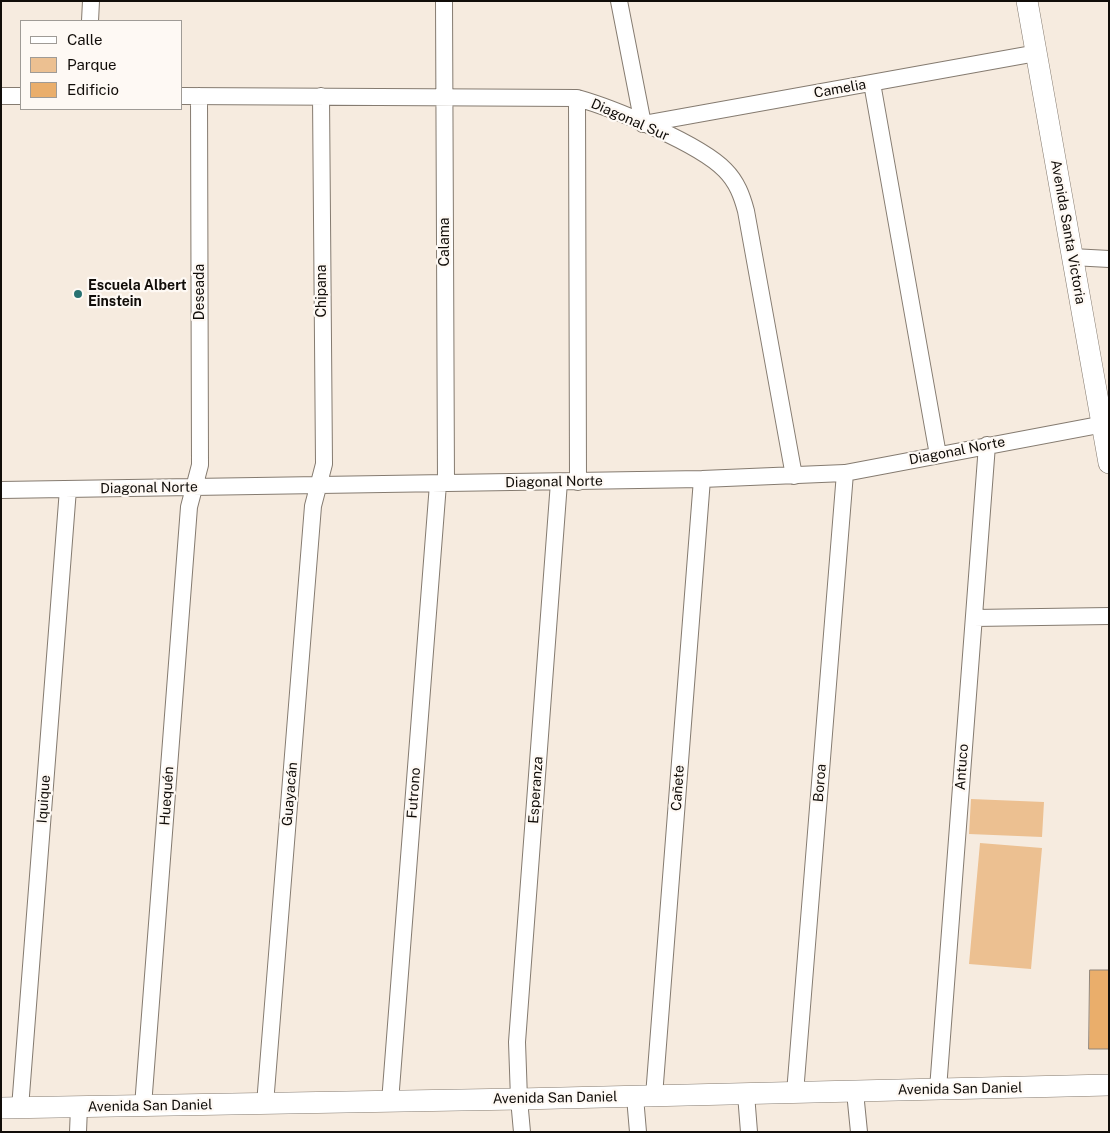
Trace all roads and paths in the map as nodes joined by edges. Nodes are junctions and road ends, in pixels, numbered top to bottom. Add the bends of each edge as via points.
1 (91, 1) edge
2 (444, 1) edge
3 (619, 1) edge
4 (1027, 1) edge
5 (90, 20) edge
6 (1036, 54) junction
7 (872, 83) junction
8 (1, 96) edge
9 (20, 96) edge
10 (182, 96) edge
11 (199, 96) junction
12 (321, 96) junction
13 (444, 96) junction
14 (577, 98) junction
15 (643, 124) junction
16 (1072, 257) junction
17 (1109, 259) edge
18 (1105, 424) edge
19 (987, 445) junction
20 (938, 455) junction
21 (1109, 463) edge
22 (845, 473) junction
23 (794, 476) junction
24 (702, 479) junction
25 (559, 482) junction
26 (578, 482) junction
27 (442, 484) junction
28 (319, 485) junction
29 (194, 487) junction
30 (68, 489) junction
31 (1, 490) edge
32 (1109, 616) edge
33 (974, 618) junction
34 (1109, 1085) edge
35 (938, 1089) junction
36 (855, 1092) junction
37 (796, 1093) junction
38 (746, 1094) junction
39 (644, 1096) junction
40 (518, 1099) junction
41 (390, 1102) junction
42 (264, 1104) junction
43 (143, 1106) junction
44 (79, 1107) junction
45 (10, 1108) edge
46 (78, 1132) edge
47 (522, 1132) edge
48 (638, 1132) edge
49 (749, 1132) edge
50 (859, 1132) edge

1 - 5 street
2 - 13 street, Calama
3 - 15 street
4 - 6 street, Avenida Santa Victoria
6 - 7 street, Camelia
6 - 16 street, Avenida Santa Victoria
7 - 15 street, Camelia
7 - 20 street
8 - 9 street
10 - 11 street, Diagonal Sur
11 - 12 street, Diagonal Sur
11 - 29 street, Deseada via 200,465
12 - 13 street, Diagonal Sur
12 - 28 street, Chipana via 324,464
13 - 14 street, Diagonal Sur
13 - 27 street, Calama
14 - 15 street, Diagonal Sur
14 - 26 street
15 - 23 street, Diagonal Sur via 717,163 734,181 742,196
16 - 17 street
16 - 18 street, Avenida Santa Victoria
18 - 19 street, Diagonal Norte
18 - 21 street, Avenida Santa Victoria
19 - 20 street, Diagonal Norte
19 - 33 street, Antuco
20 - 22 street, Diagonal Norte
22 - 23 street, Diagonal Norte
22 - 37 street, Boroa
23 - 24 street, Diagonal Norte
24 - 26 street, Diagonal Norte
24 - 39 street, Cañete
25 - 26 street, Diagonal Norte
25 - 27 street, Diagonal Norte
25 - 40 street, Esperanza via 517,1042
27 - 28 street, Diagonal Norte
27 - 41 street, Futrono
28 - 29 street, Diagonal Norte
28 - 42 street, Guayacán via 313,506
29 - 30 street, Diagonal Norte
29 - 43 street, Huequén via 189,507
30 - 31 street, Diagonal Norte
30 - 45 street, Iquique
32 - 33 street
33 - 35 street, Antuco
34 - 35 street, Avenida San Daniel
35 - 36 street, Avenida San Daniel
36 - 37 street, Avenida San Daniel
36 - 50 street
37 - 38 street, Avenida San Daniel
38 - 39 street, Avenida San Daniel
38 - 49 street
39 - 40 street, Avenida San Daniel
39 - 48 street, Cañete
40 - 41 street, Avenida San Daniel
40 - 47 street, Esperanza
41 - 42 street, Avenida San Daniel
42 - 43 street, Avenida San Daniel
43 - 44 street, Avenida San Daniel
44 - 45 street, Avenida San Daniel
44 - 46 street

